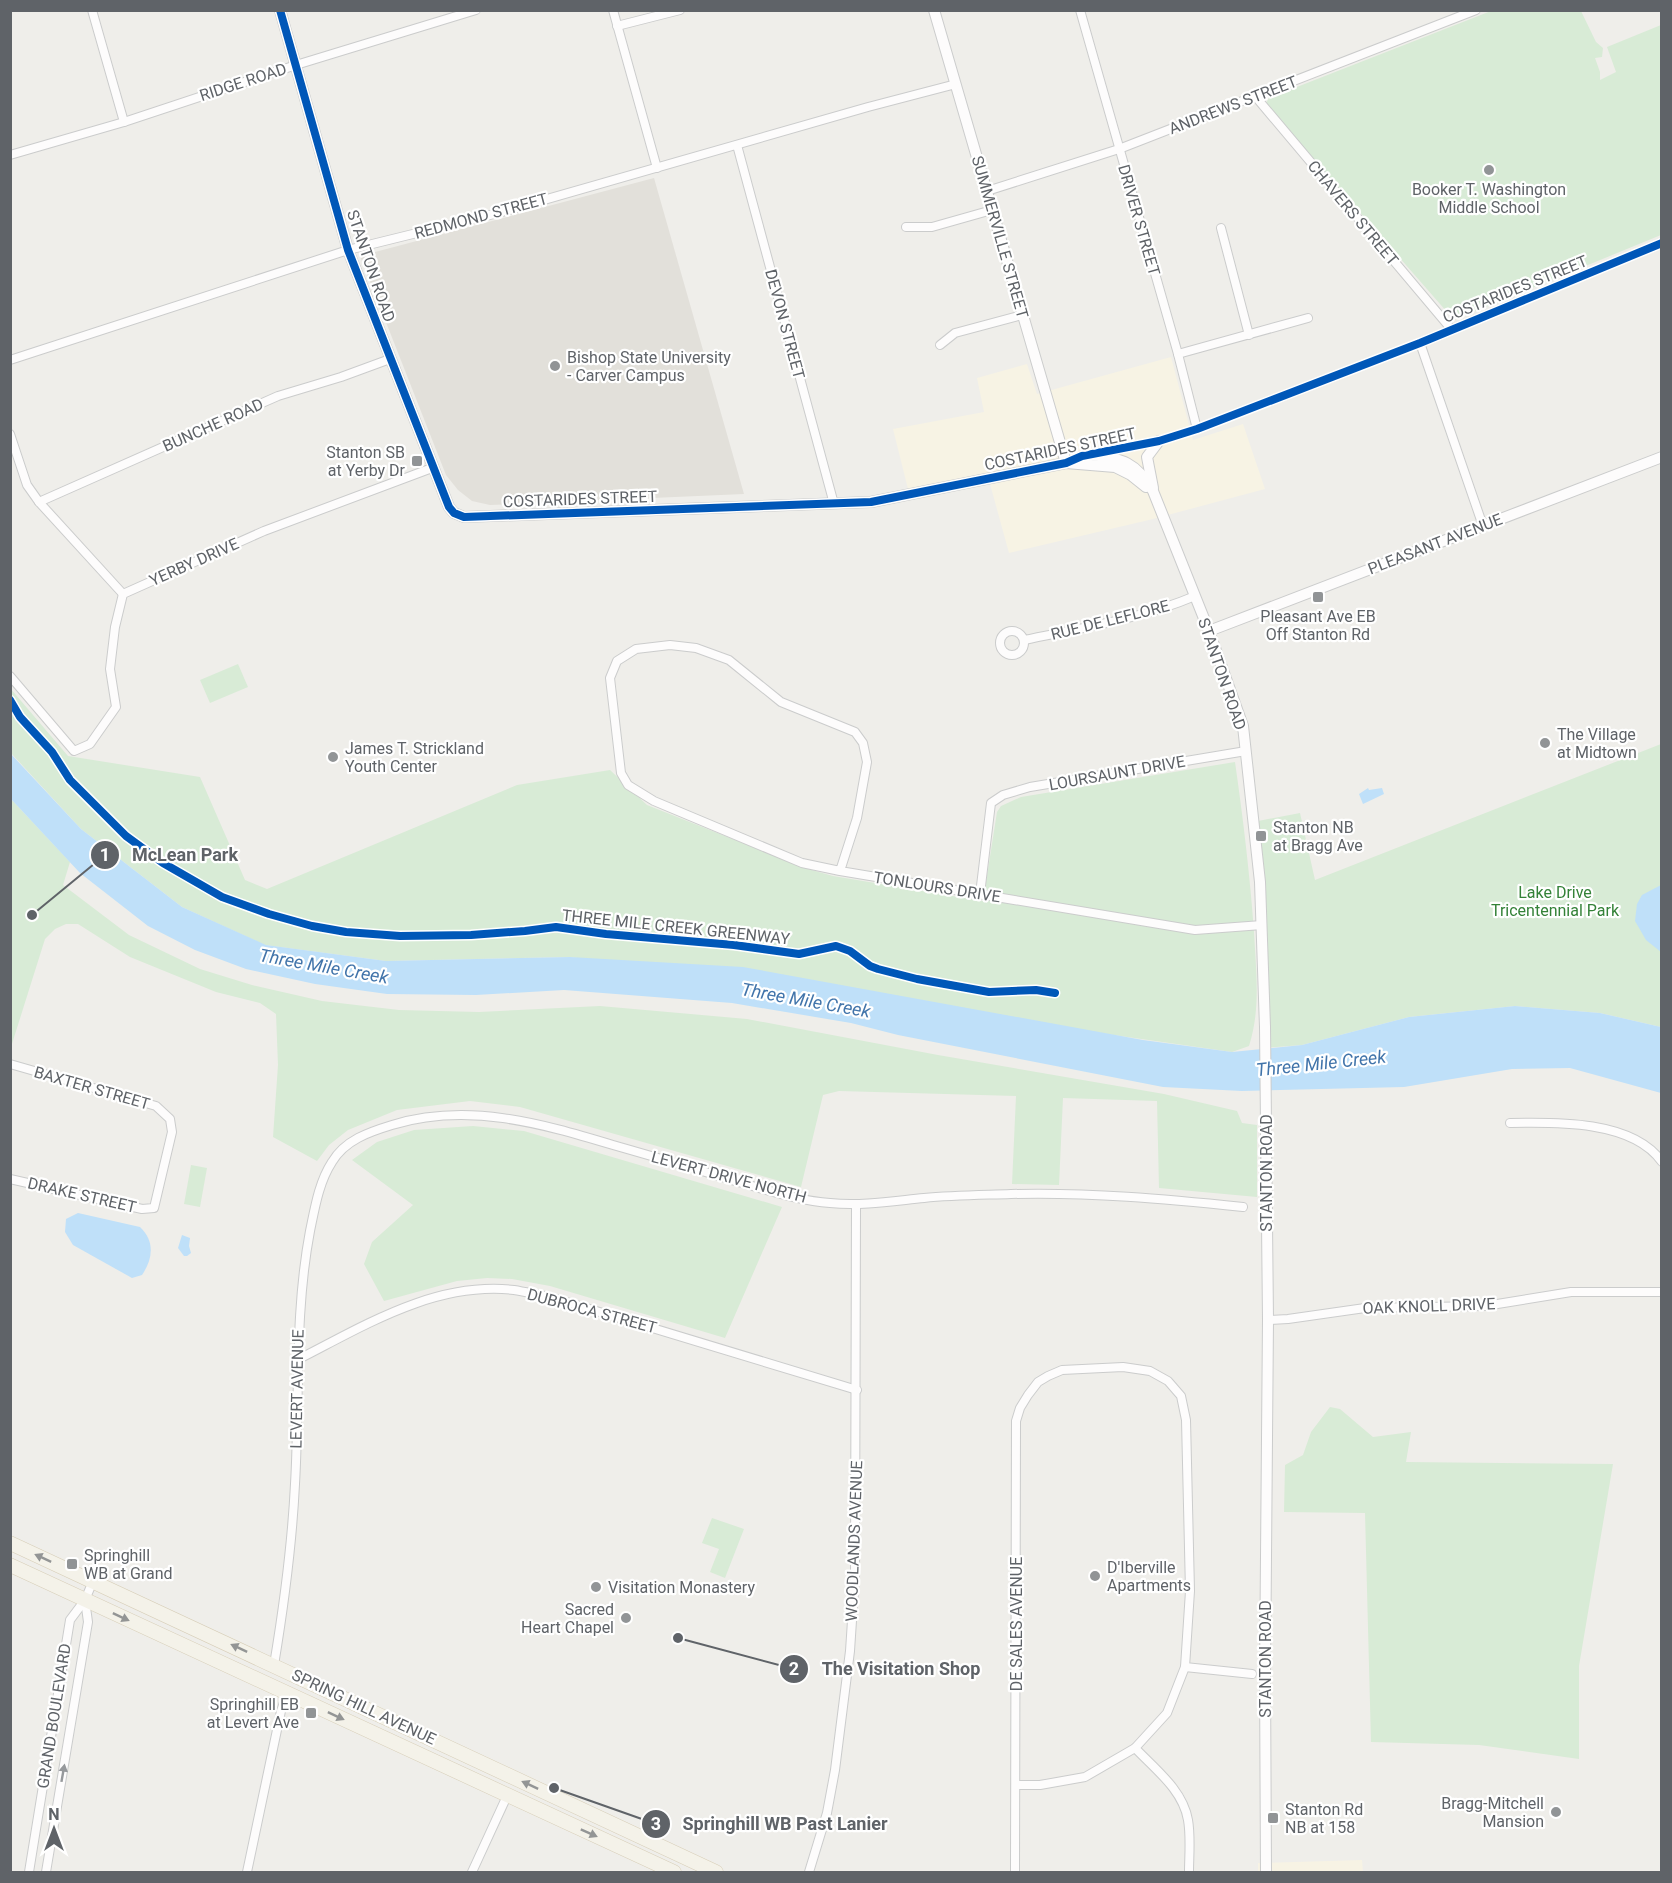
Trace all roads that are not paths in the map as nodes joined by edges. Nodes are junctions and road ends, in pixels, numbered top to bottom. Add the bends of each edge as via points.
1 (92, 10) edge
2 (280, 10) edge
3 (476, 10) edge
4 (613, 10) edge
5 (680, 10) edge
6 (934, 10) edge
7 (1080, 10) edge
8 (1476, 10) edge
9 (617, 26) junction
10 (296, 65) junction
11 (956, 84) junction
12 (1254, 96) junction
13 (124, 122) junction
14 (737, 145) junction
15 (1119, 149) junction
16 (10, 155) edge
17 (657, 168) junction
18 (987, 190) junction
19 (992, 210) junction
20 (906, 227) dead end
21 (1221, 228) dead end
22 (1662, 243) edge
23 (348, 250) junction
24 (1022, 315) junction
25 (1308, 318) dead end
26 (1452, 330) junction
27 (1249, 335) junction
28 (1420, 343) junction
29 (940, 345) dead end
30 (1178, 354) junction
31 (390, 359) junction
32 (10, 360) edge
33 (1197, 429) junction
34 (10, 434) edge
35 (1159, 441) junction
36 (1090, 455) junction
37 (1662, 457) edge
38 (1066, 463) junction
39 (432, 468) junction
40 (1153, 491) junction
41 (39, 502) junction
42 (834, 504) junction
43 (464, 517) joint
44 (1483, 526) junction
45 (123, 594) junction
46 (1195, 596) junction
47 (1209, 631) junction
48 (1024, 640) dead end
49 (10, 676) edge
50 (1246, 751) junction
51 (840, 871) junction
52 (980, 894) junction
53 (1262, 925) junction
54 (10, 1064) edge
55 (1510, 1123) dead end
56 (365, 1133) joint
57 (1662, 1162) edge
58 (10, 1179) edge
59 (856, 1205) junction
60 (1244, 1207) dead end
61 (154, 1208) joint
62 (1662, 1292) edge
63 (1268, 1320) junction
64 (297, 1360) junction
65 (857, 1390) junction
66 (10, 1543) edge
67 (10, 1565) edge
68 (93, 1581) junction
69 (85, 1600) junction
70 (274, 1665) junction
71 (1185, 1667) junction
72 (1252, 1674) dead end
73 (287, 1694) junction
74 (1135, 1748) junction
75 (1016, 1785) junction
76 (507, 1796) junction
77 (621, 1828) junction
78 (614, 1845) junction
79 (29, 1872) edge
80 (46, 1872) edge
81 (247, 1872) edge
82 (472, 1872) edge
83 (674, 1872) edge
84 (716, 1872) edge
85 (809, 1872) edge
86 (1015, 1872) edge
87 (1189, 1872) edge
88 (1266, 1872) edge

1 - 13 street
2 - 10 street, STANTON ROAD
3 - 10 street, RIDGE ROAD
4 - 9 street
5 - 9 street
6 - 11 street, SUMMERVILLE STREET
7 - 15 street, DRIVER STREET
8 - 12 street, ANDREWS STREET
9 - 17 street
10 - 13 street, RIDGE ROAD
10 - 23 street, STANTON ROAD
11 - 14 street, REDMOND STREET
11 - 18 street, SUMMERVILLE STREET
12 - 15 street, ANDREWS STREET
12 - 26 street, CHAVERS STREET
13 - 16 street, RIDGE ROAD
14 - 17 street, REDMOND STREET
14 - 42 street, DEVON STREET
15 - 18 street, ANDREWS STREET
15 - 30 street, DRIVER STREET
17 - 23 street, REDMOND STREET
18 - 19 street, SUMMERVILLE STREET
19 - 20 street via 932,227
19 - 24 street, SUMMERVILLE STREET
21 - 27 street
22 - 26 street, COSTARIDES STREET
23 - 31 street, STANTON ROAD
23 - 32 street, REDMOND STREET
24 - 29 street via 955,333
24 - 38 street, SUMMERVILLE STREET
25 - 27 street
26 - 28 street, COSTARIDES STREET
27 - 30 street
28 - 33 street, COSTARIDES STREET
28 - 44 street
30 - 33 street, DRIVER STREET
31 - 39 street, STANTON ROAD
31 - 41 street, BUNCHE ROAD via 278,396
33 - 35 street, COSTARIDES STREET
34 - 41 street via 27,485
35 - 36 street, COSTARIDES STREET
35 - 40 street, STANTON ROAD via 1147,457
36 - 38 street, COSTARIDES STREET
36 - 40 street, STANTON ROAD via 1127,463 1140,472
37 - 44 street, PLEASANT AVENUE
38 - 40 street via 1115,467
38 - 42 street, COSTARIDES STREET via 871,502
39 - 43 street, STANTON ROAD via 449,507
39 - 45 street, YERBY DRIVE via 264,531
40 - 46 street, STANTON ROAD
41 - 45 street
42 - 43 street, COSTARIDES STREET
44 - 47 street, PLEASANT AVENUE
45 - 49 street via 110,669 116,707 90,744 74,751
46 - 47 street, STANTON ROAD
46 - 48 street, RUE DE LEFLORE via 1127,618
47 - 50 street, STANTON ROAD via 1243,726
50 - 52 street, LOURSAUNT DRIVE via 1030,787 1003,795 991,803
50 - 53 street, STANTON ROAD
51 - 51 street, TONLOURS DRIVE via 857,818 867,762 863,743 855,732 781,702 729,660 696,648 670,645 636,649 617,661 610,678 621,773 628,784 654,801 802,863
51 - 52 street, TONLOURS DRIVE
52 - 53 street, TONLOURS DRIVE via 1195,930
53 - 63 street, STANTON ROAD
54 - 61 street, BAXTER STREET via 156,1106 170,1119 172,1132
55 - 57 street via 1581,1124 1643,1143
56 - 59 street, LEVERT DRIVE NORTH via 436,1116 516,1119 788,1196
56 - 64 street, LEVERT AVENUE via 334,1157 322,1182 306,1251
58 - 61 street, DRAKE STREET via 142,1209
59 - 60 street, LEVERT DRIVE NORTH via 1016,1194 1151,1197
59 - 65 street, WOODLANDS AVENUE
62 - 63 street, OAK KNOLL DRIVE via 1571,1292 1485,1306 1365,1308
63 - 88 street, STANTON ROAD
64 - 65 street, DUBROCA STREET via 393,1311 459,1293 512,1290 550,1297
64 - 70 street, LEVERT AVENUE via 294,1504 288,1581
65 - 85 street, WOODLANDS AVENUE via 850,1651 835,1770
68 -> 66 main road, SPRING HILL AVENUE
67 - 69 main road, SPRING HILL AVENUE
68 - 69 street, GRAND BOULEVARD
70 -> 68 main road, SPRING HILL AVENUE
69 -> 73 main road, SPRING HILL AVENUE
69 - 79 street, GRAND BOULEVARD via 69,1620
80 -> 69 street, GRAND BOULEVARD via 88,1622
77 -> 70 main road, SPRING HILL AVENUE
71 - 72 street
71 - 74 street via 1167,1713
71 - 75 street, DE SALES AVENUE via 1190,1591 1186,1420 1181,1396 1168,1381 1150,1371 1123,1366 1062,1370 1038,1382 1016,1421
73 -> 76 main road, SPRING HILL AVENUE
73 - 81 street
74 - 75 street via 1085,1777
74 - 87 street via 1169,1782 1185,1809
75 - 86 street, DE SALES AVENUE
76 -> 78 main road, SPRING HILL AVENUE
76 - 82 street
77 - 78 street
77 - 84 main road, SPRING HILL AVENUE
78 - 83 main road, SPRING HILL AVENUE

